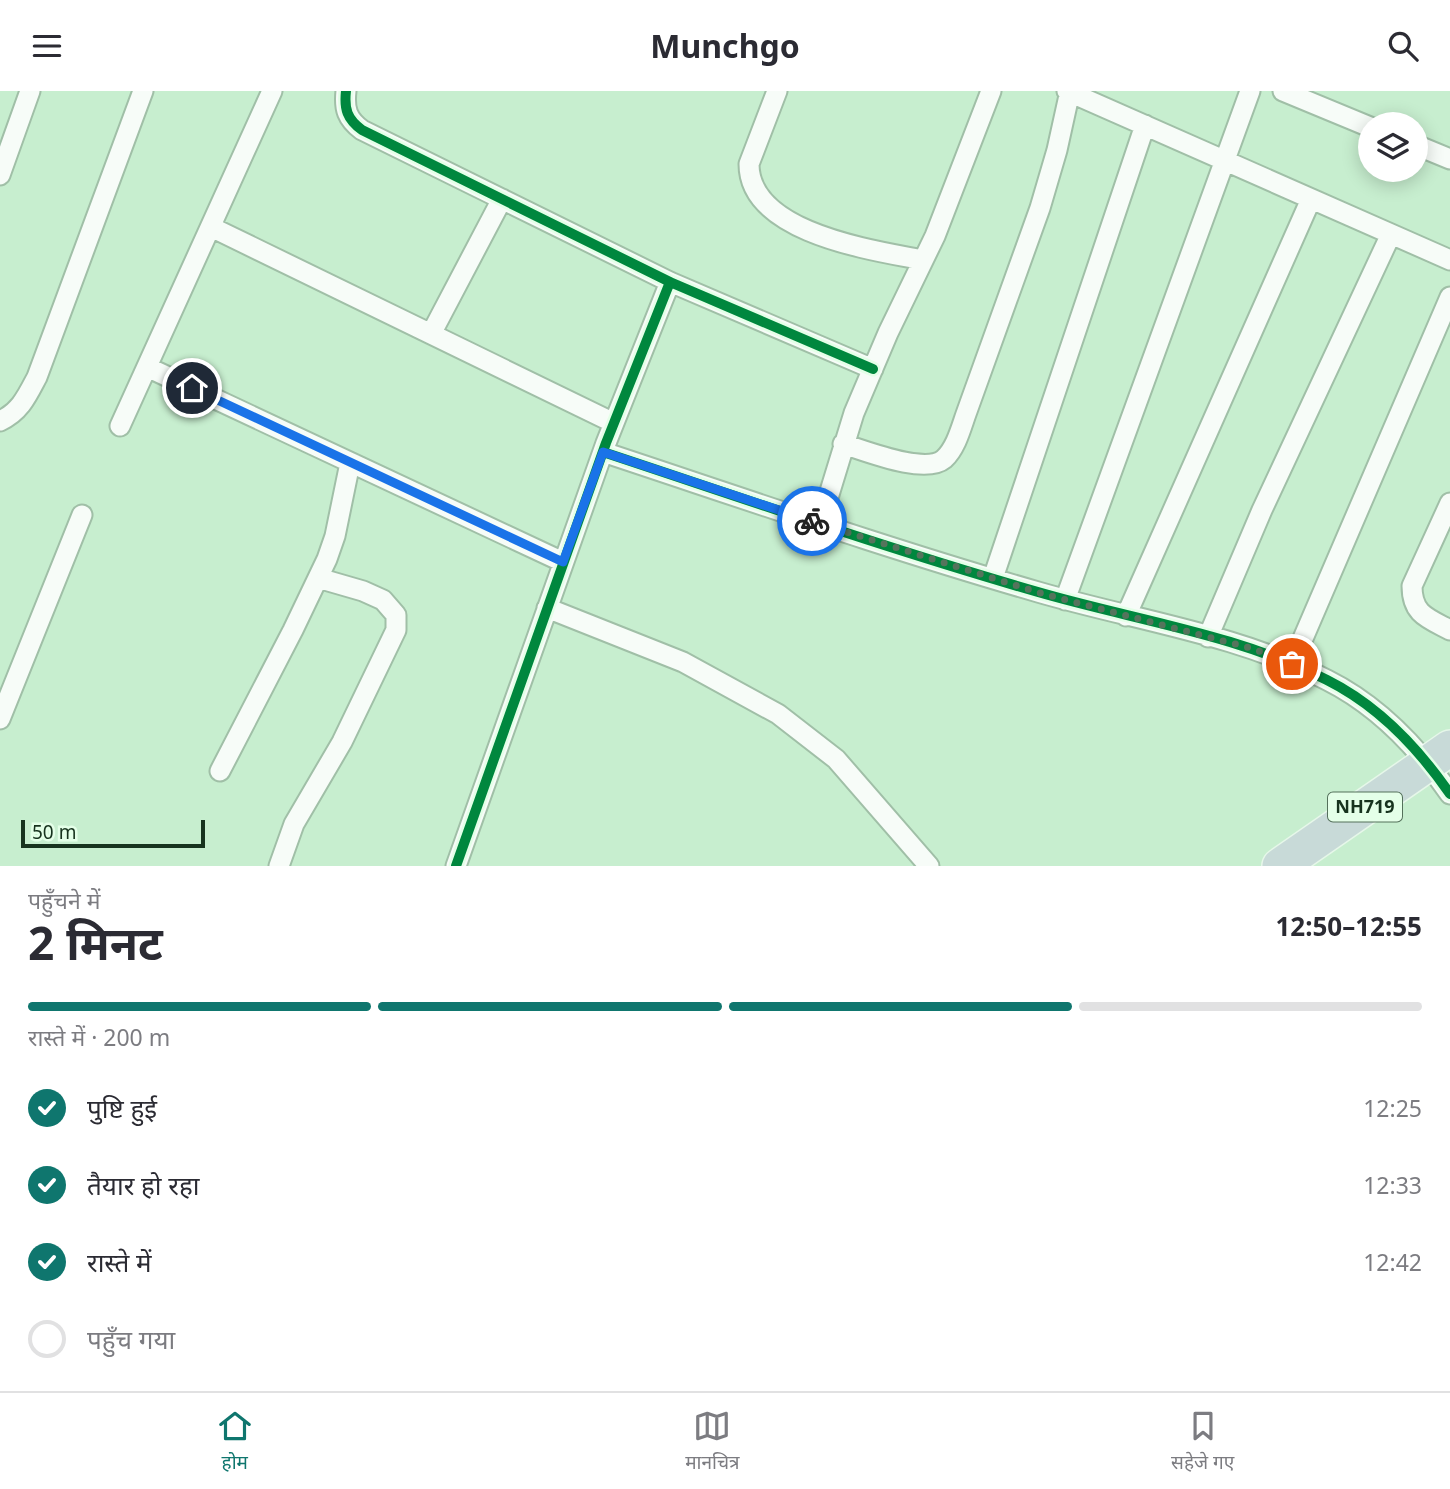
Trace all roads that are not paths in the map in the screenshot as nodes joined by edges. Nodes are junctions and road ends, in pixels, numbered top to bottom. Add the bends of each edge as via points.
1 (30, 91) edge
2 (143, 91) edge
3 (272, 91) edge
4 (346, 91) edge
5 (777, 91) edge
6 (991, 91) edge
7 (1069, 91) edge
8 (1250, 91) edge
9 (1283, 91) edge
10 (1358, 122) edge
11 (1145, 125) junction
12 (1428, 150) edge
13 (1450, 159) edge
14 (1225, 160) junction
15 (0, 175) edge
16 (502, 199) junction
17 (1311, 199) junction
18 (211, 227) junction
19 (1391, 234) junction
20 (923, 260) junction
21 (1450, 260) edge
22 (670, 282) junction
23 (1450, 297) edge
24 (431, 334) junction
25 (147, 367) junction
26 (873, 369) junction
27 (0, 421) edge
28 (614, 423) junction
29 (120, 426) dead end
30 (843, 444) junction
31 (603, 452) junction
32 (350, 463) junction
33 (1450, 503) edge
34 (82, 515) dead end
35 (820, 524) junction
36 (563, 562) junction
37 (318, 578) junction
38 (993, 578) junction
39 (1065, 600) junction
40 (547, 608) junction
41 (1126, 616) junction
42 (1450, 630) edge
43 (1208, 637) junction
44 (1292, 664) junction
45 (0, 719) edge
46 (1439, 756) edge
47 (220, 771) dead end
48 (1450, 794) edge
49 (278, 866) edge
50 (456, 866) edge
51 (929, 866) edge
52 (1280, 866) edge

1 - 15 street
2 - 27 street via 37,377 25,401
3 - 18 street
4 - 16 street via 345,110 362,130
5 - 20 street via 749,164 757,192 772,208 810,232
6 - 20 street
7 - 11 street
7 - 30 street via 1040,208 966,414 945,458 934,464 910,463
8 - 14 street
9 - 10 street
11 - 14 street
11 - 38 street
12 - 13 street
14 - 17 street
14 - 39 street
16 - 22 street
16 - 24 street
17 - 19 street
17 - 41 street
18 - 24 street
18 - 25 street
19 - 21 street
19 - 43 street
20 - 26 street
22 - 26 street
22 - 28 street
23 - 44 street
24 - 28 street
25 - 29 street
25 - 32 street
26 - 30 street
28 - 31 street
30 - 35 street
31 - 35 street
31 - 36 street
32 - 36 street
32 - 37 street via 335,536
33 - 42 street via 1419,566 1412,598 1425,617
34 - 45 street
35 - 38 street
36 - 40 street
37 - 47 street
37 - 49 street via 383,600 396,615 396,630 342,742 295,824
38 - 39 street
39 - 41 street
40 - 50 street
40 - 51 street via 683,662 778,714 836,759
41 - 43 street
43 - 44 street
44 - 46 street via 1354,696
46 - 48 street
46 - 52 highway, NH719

